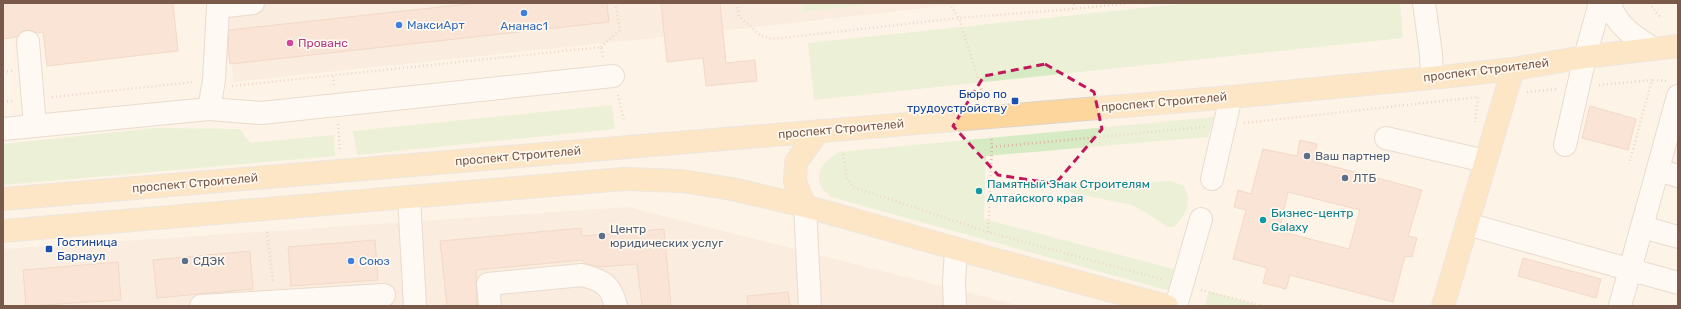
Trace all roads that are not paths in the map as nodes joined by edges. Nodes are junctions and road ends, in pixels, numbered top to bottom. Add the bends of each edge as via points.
1 (253, 3) edge
2 (1424, 3) edge
3 (1602, 7) edge
4 (28, 42) dead end
5 (1678, 46) edge
6 (1654, 48) junction
7 (1585, 57) junction
8 (1547, 63) junction
9 (1514, 69) junction
10 (1432, 77) junction
11 (615, 85) road end
12 (1678, 96) edge
13 (1231, 97) junction
14 (209, 109) junction
15 (1674, 124) edge
16 (35, 126) junction
17 (3, 129) edge
18 (820, 131) junction
19 (1386, 138) dead end
20 (1565, 145) dead end
21 (1485, 161) junction
22 (1668, 173) edge
23 (1212, 180) dead end
24 (409, 197) junction
25 (3, 199) edge
26 (805, 206) junction
27 (1201, 219) dead end
28 (1467, 224) junction
29 (1642, 227) junction
30 (3, 231) edge
31 (1678, 237) edge
32 (956, 249) junction
33 (1630, 269) junction
34 (1678, 283) edge
35 (384, 295) dead end
36 (327, 302) edge
37 (201, 306) edge
38 (415, 306) edge
39 (490, 306) edge
40 (616, 306) edge
41 (810, 306) edge
42 (955, 306) edge
43 (1167, 306) edge
44 (1176, 306) edge
45 (1443, 306) edge
46 (1620, 306) edge

1 - 14 street via 218,7 214,80
2 - 10 street
3 - 6 street via 1611,8 1634,37
3 - 7 street
3 - 8 street via 1579,42 1566,53
4 - 16 street
5 - 6 main road, проспект Строителей
6 - 7 main road, проспект Строителей
7 - 8 main road, проспект Строителей
7 - 20 street
8 - 9 main road, проспект Строителей
9 - 10 main road, проспект Строителей
9 - 21 main road
10 - 13 main road, проспект Строителей
11 - 14 street via 261,113
12 - 15 street
13 - 18 main road, проспект Строителей
13 - 23 street
14 - 16 street
15 - 22 street
16 - 17 street
18 - 25 main road, проспект Строителей
18 - 26 main road via 796,162 795,182
19 - 21 street
21 - 28 main road
22 - 29 street
24 - 26 main road via 624,179 682,181 732,189
24 - 30 main road
24 - 38 street
26 - 32 main road
26 - 41 street
27 - 44 street
28 - 33 street
28 - 45 main road
29 - 31 street
29 - 33 street
32 - 42 street
32 - 43 main road
33 - 34 street
33 - 46 street
35 - 36 street
36 - 37 street via 275,301
39 - 40 street via 488,284 582,275 607,285

